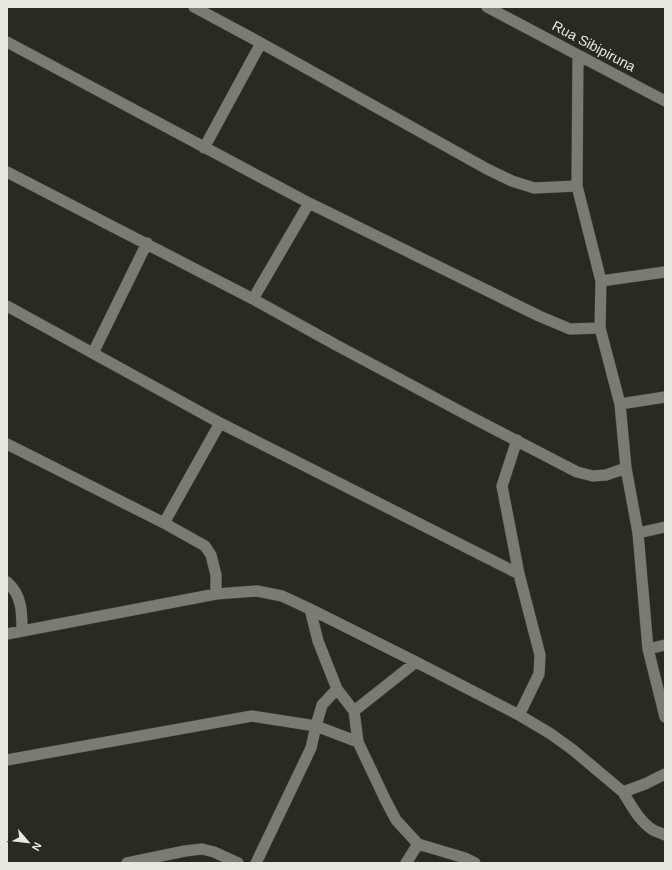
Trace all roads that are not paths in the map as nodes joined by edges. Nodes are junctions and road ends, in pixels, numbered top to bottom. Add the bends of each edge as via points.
1 (194, 7) edge
2 (486, 7) edge
3 (7, 42) edge
4 (261, 43) junction
5 (578, 55) junction
6 (665, 101) edge
7 (204, 148) junction
8 (7, 172) edge
9 (577, 186) junction
10 (309, 203) junction
11 (146, 244) junction
12 (665, 272) edge
13 (601, 281) junction
14 (254, 299) junction
15 (7, 306) edge
16 (600, 328) junction
17 (93, 353) junction
18 (665, 397) edge
19 (620, 404) junction
20 (220, 423) junction
21 (517, 440) junction
22 (7, 444) edge
23 (626, 468) junction
24 (164, 523) junction
25 (665, 527) edge
26 (638, 533) junction
27 (519, 574) junction
28 (7, 582) edge
29 (216, 594) junction
30 (310, 609) junction
31 (22, 631) junction
32 (7, 634) edge
33 (665, 645) edge
34 (648, 649) junction
35 (416, 662) junction
36 (337, 690) junction
37 (354, 711) junction
38 (519, 715) junction
39 (665, 717) edge
40 (316, 726) junction
41 (358, 742) junction
42 (7, 760) edge
43 (665, 774) edge
44 (623, 792) junction
45 (665, 835) edge
46 (418, 844) junction
47 (127, 863) edge
48 (238, 863) edge
49 (256, 863) edge
50 (406, 863) edge
51 (475, 863) edge

1 - 4 street
2 - 5 street, Rua Sibipiruna
3 - 7 street
4 - 7 street
4 - 9 street via 512,181 534,188
5 - 6 street, Rua Sibipiruna
5 - 9 street
7 - 10 street
8 - 11 street
9 - 13 street
10 - 14 street
10 - 16 street via 539,316 570,329
11 - 14 street
11 - 17 street
12 - 13 street
13 - 16 street
14 - 21 street
15 - 17 street
16 - 19 street
17 - 20 street
18 - 19 street
19 - 23 street
20 - 24 street
20 - 27 street
21 - 23 street via 577,472 593,476 606,475
21 - 27 street via 502,486
22 - 24 street
23 - 26 street
24 - 29 street via 205,546 214,566
25 - 26 street
26 - 34 street
27 - 38 street via 540,655 539,674
28 - 31 street via 17,593 22,615
29 - 30 street via 257,591 282,596
29 - 31 street
30 - 35 street
30 - 36 street via 318,641
31 - 32 street
33 - 34 street
34 - 39 street
35 - 37 street
35 - 38 street
36 - 37 street
36 - 40 street via 322,705
37 - 41 street
38 - 44 street via 551,734
40 - 41 street
40 - 42 street via 252,716
40 - 49 street via 311,748
41 - 46 street via 396,820
43 - 44 street
44 - 45 street via 644,822 653,830
46 - 50 street
46 - 51 street
47 - 48 street via 202,849

